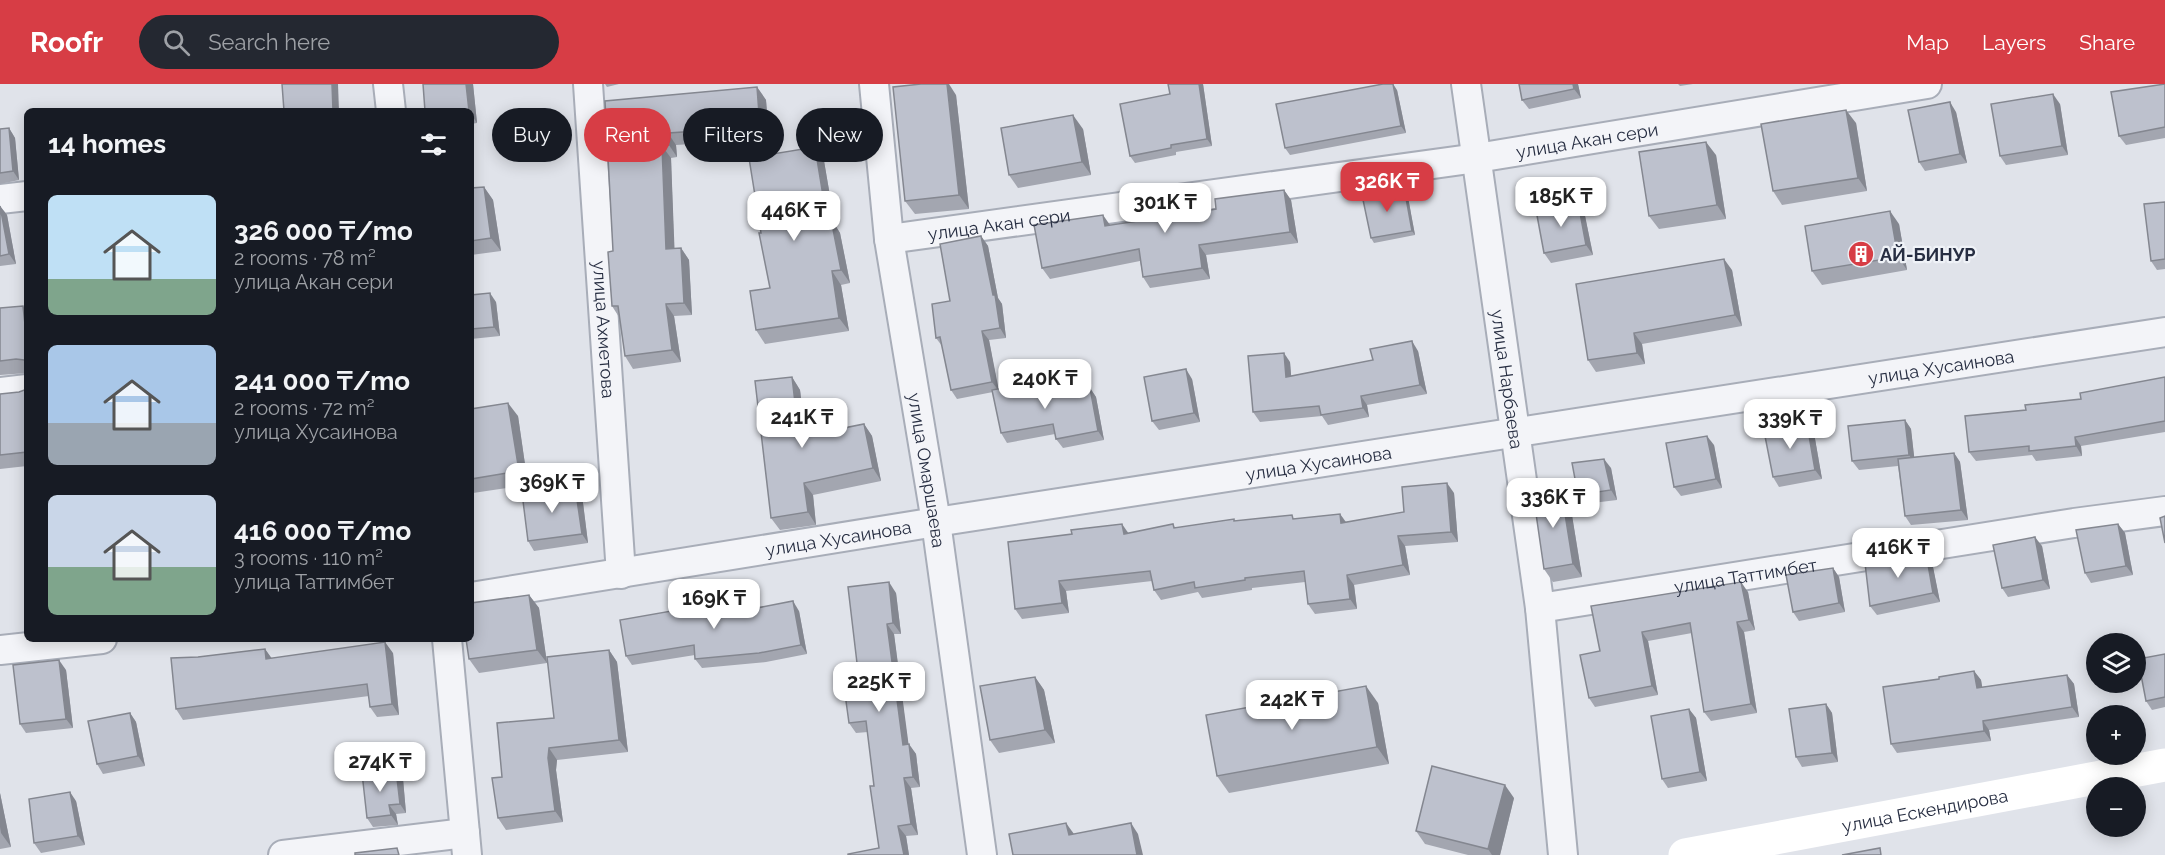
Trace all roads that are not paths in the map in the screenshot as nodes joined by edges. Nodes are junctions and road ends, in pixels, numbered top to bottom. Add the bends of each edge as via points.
1 (388, 84) edge
2 (588, 84) edge
3 (874, 84) edge
4 (1466, 84) edge
5 (1927, 84) edge
6 (391, 108) edge
7 (1477, 158) junction
8 (24, 196) edge
9 (0, 200) edge
10 (889, 239) junction
11 (2165, 332) edge
12 (24, 389) edge
13 (0, 392) edge
14 (1516, 432) junction
15 (2165, 511) edge
16 (936, 522) junction
17 (621, 574) junction
18 (474, 597) edge
19 (1539, 608) junction
20 (74, 642) edge
21 (447, 642) edge
22 (0, 650) edge
23 (2165, 765) edge
24 (466, 844) edge
25 (283, 855) edge
26 (982, 855) edge
27 (1563, 855) edge
28 (1685, 855) edge

1 - 6 street
2 - 17 street, улица Ахметова
3 - 10 street, улица Омаршаева
4 - 7 street, улица Нарбаева
5 - 7 street, улица Акан сери
7 - 10 street, улица Акан сери
7 - 14 street, улица Нарбаева
8 - 9 street
10 - 16 street, улица Омаршаева
11 - 14 street, улица Хусаинова
12 - 13 street
14 - 16 street, улица Хусаинова
14 - 19 street, улица Нарбаева
15 - 19 street, улица Таттимбет
16 - 17 street, улица Хусаинова
16 - 26 street, улица Омаршаева
17 - 18 street, улица Хусаинова
19 - 27 street, улица Нарбаева
20 - 22 street
21 - 24 street
23 - 28 street, улица Ескендирова
24 - 25 street

